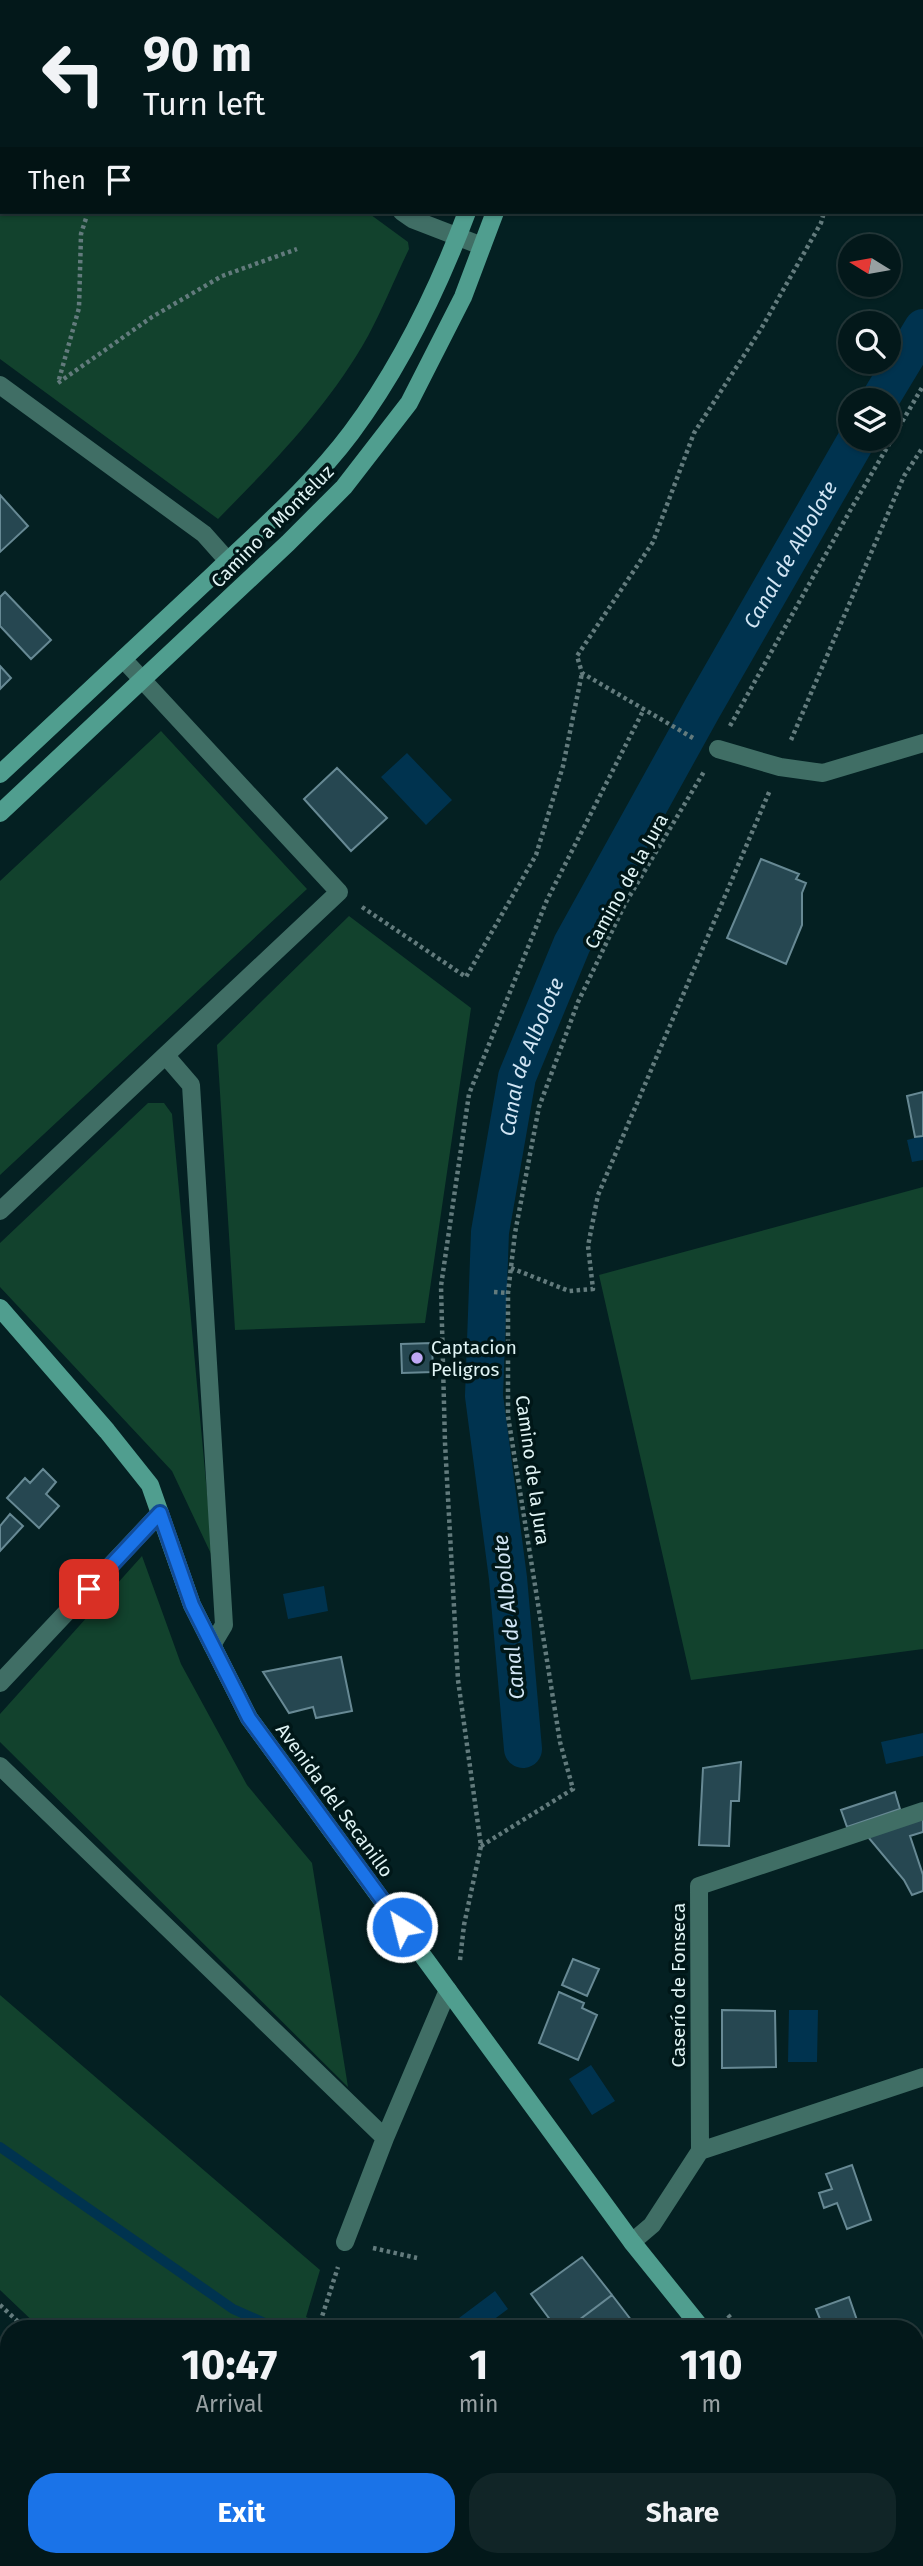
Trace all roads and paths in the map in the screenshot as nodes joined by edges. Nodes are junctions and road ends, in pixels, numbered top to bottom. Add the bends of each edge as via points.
1 (87, 214) edge
2 (406, 214) edge
3 (466, 214) edge
4 (494, 214) edge
5 (823, 214) edge
6 (458, 236) junction
7 (482, 246) junction
8 (297, 249) dead end
9 (923, 386) edge
10 (1, 388) edge
11 (923, 447) edge
12 (228, 561) junction
13 (123, 659) junction
14 (582, 673) junction
15 (141, 681) junction
16 (644, 709) junction
17 (695, 739) dead end
18 (923, 743) edge
19 (718, 748) junction
20 (780, 767) junction
21 (0, 774) edge
22 (0, 813) edge
23 (340, 892) junction
24 (166, 1056) junction
25 (0, 1211) edge
26 (511, 1268) junction
27 (494, 1293) dead end
28 (508, 1293) junction
29 (0, 1308) edge
30 (160, 1513) junction
31 (212, 1645) junction
32 (0, 1683) edge
33 (0, 1766) edge
34 (923, 1811) edge
35 (481, 1846) junction
36 (448, 1990) junction
37 (923, 2077) edge
38 (385, 2138) junction
39 (700, 2151) junction
40 (345, 2242) dead end
41 (632, 2242) junction
42 (0, 2305) edge
43 (16, 2320) edge
44 (695, 2320) edge

1 - 8 path via 81,234 79,307 58,383 152,317 222,276
2 - 6 street
3 - 6 street, Camino a Monteluz
4 - 7 street, Camino a Monteluz
5 - 14 path via 761,329 694,433 653,542 577,656
6 - 7 street
6 - 12 street, Camino a Monteluz via 431,300 352,432
7 - 15 street, Camino a Monteluz via 463,297 409,403 344,487
9 - 19 path, Camino de la Jura
10 - 12 street via 204,534
11 - 20 path via 904,476
12 - 13 street, Camino a Monteluz
13 - 15 street
13 - 21 street, Camino a Monteluz
14 - 16 path
14 - 23 path via 563,766 536,855 466,977
15 - 22 street, Camino a Monteluz
15 - 23 street
16 - 17 path
16 - 35 path via 547,900 469,1094 443,1272 445,1443 458,1680
18 - 20 street via 823,773
19 - 20 street
19 - 26 path, Camino de la Jura via 626,902 578,1002 539,1107
20 - 26 path via 598,1195 588,1247 593,1289 569,1291
23 - 24 street
24 - 25 street
24 - 31 street via 191,1085 224,1625
26 - 28 path, Camino de la Jura
27 - 28 path
28 - 35 path, Camino de la Jura via 508,1416 560,1741 573,1788
29 - 30 street, Avenida del Secanillo via 150,1485
30 - 31 street, Avenida del Secanillo via 192,1605
30 - 32 street
31 - 36 street, Avenida del Secanillo via 249,1718
33 - 38 street
34 - 39 street, Caserío de Fonseca via 699,1886
35 - 36 path via 460,1960
36 - 38 street
36 - 41 street, Avenida del Secanillo
37 - 39 street
38 - 40 street
39 - 41 street via 652,2225
41 - 44 street, Avenida del Secanillo
42 - 43 path

